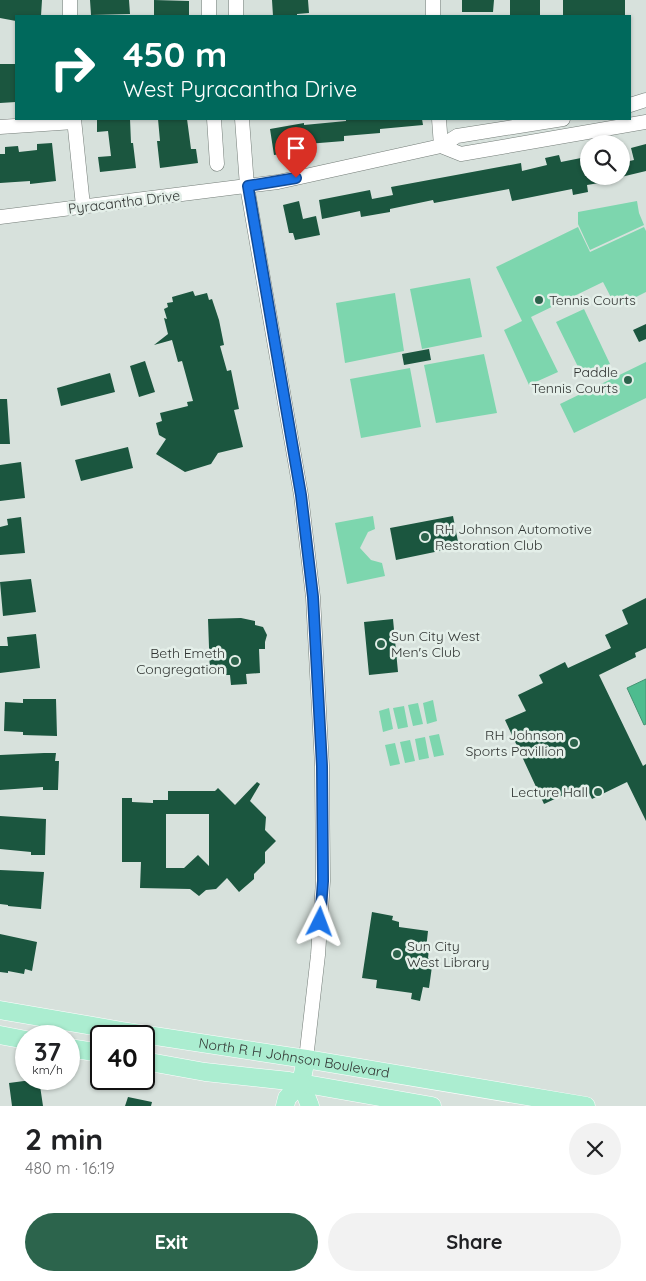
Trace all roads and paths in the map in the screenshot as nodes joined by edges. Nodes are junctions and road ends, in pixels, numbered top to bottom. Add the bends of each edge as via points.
1 (70, 0) edge
2 (209, 0) edge
3 (236, 0) edge
4 (432, 0) edge
5 (70, 15) edge
6 (209, 15) edge
7 (236, 15) edge
8 (433, 15) edge
9 (646, 100) edge
10 (631, 105) edge
11 (74, 120) edge
12 (214, 120) edge
13 (242, 120) edge
14 (439, 120) edge
15 (558, 120) edge
16 (548, 122) junction
17 (646, 122) edge
18 (0, 127) edge
19 (550, 139) junction
20 (441, 146) junction
21 (217, 164) dead end
22 (248, 186) junction
23 (83, 206) junction
24 (0, 217) edge
25 (0, 1010) edge
26 (0, 1036) edge
27 (15, 1038) edge
28 (306, 1059) junction
29 (155, 1063) edge
30 (302, 1083) junction
31 (285, 1106) edge
32 (310, 1106) edge
33 (432, 1106) edge
34 (585, 1106) edge

1 - 5 street
2 - 6 street
3 - 7 street
4 - 8 street
9 - 10 street
11 - 18 street
11 - 23 street
12 - 21 street
13 - 22 street
14 - 20 street
15 - 16 street, Pyracantha Drive
16 - 19 street
16 - 20 street, Pyracantha Drive via 457,136
17 - 19 street
19 - 20 street via 461,154
20 - 22 street, Pyracantha Drive
22 - 23 street, Pyracantha Drive
22 - 28 street via 301,495 313,597 322,766 323,881
23 - 24 street, Pyracantha Drive
25 - 28 main road, North R H Johnson Boulevard
26 - 27 main road
28 - 30 main road
28 - 34 main road, North R H Johnson Boulevard
29 - 30 main road, North R H Johnson Boulevard
30 - 31 main road via 287,1098
30 - 32 main road
30 - 33 main road, North R H Johnson Boulevard

